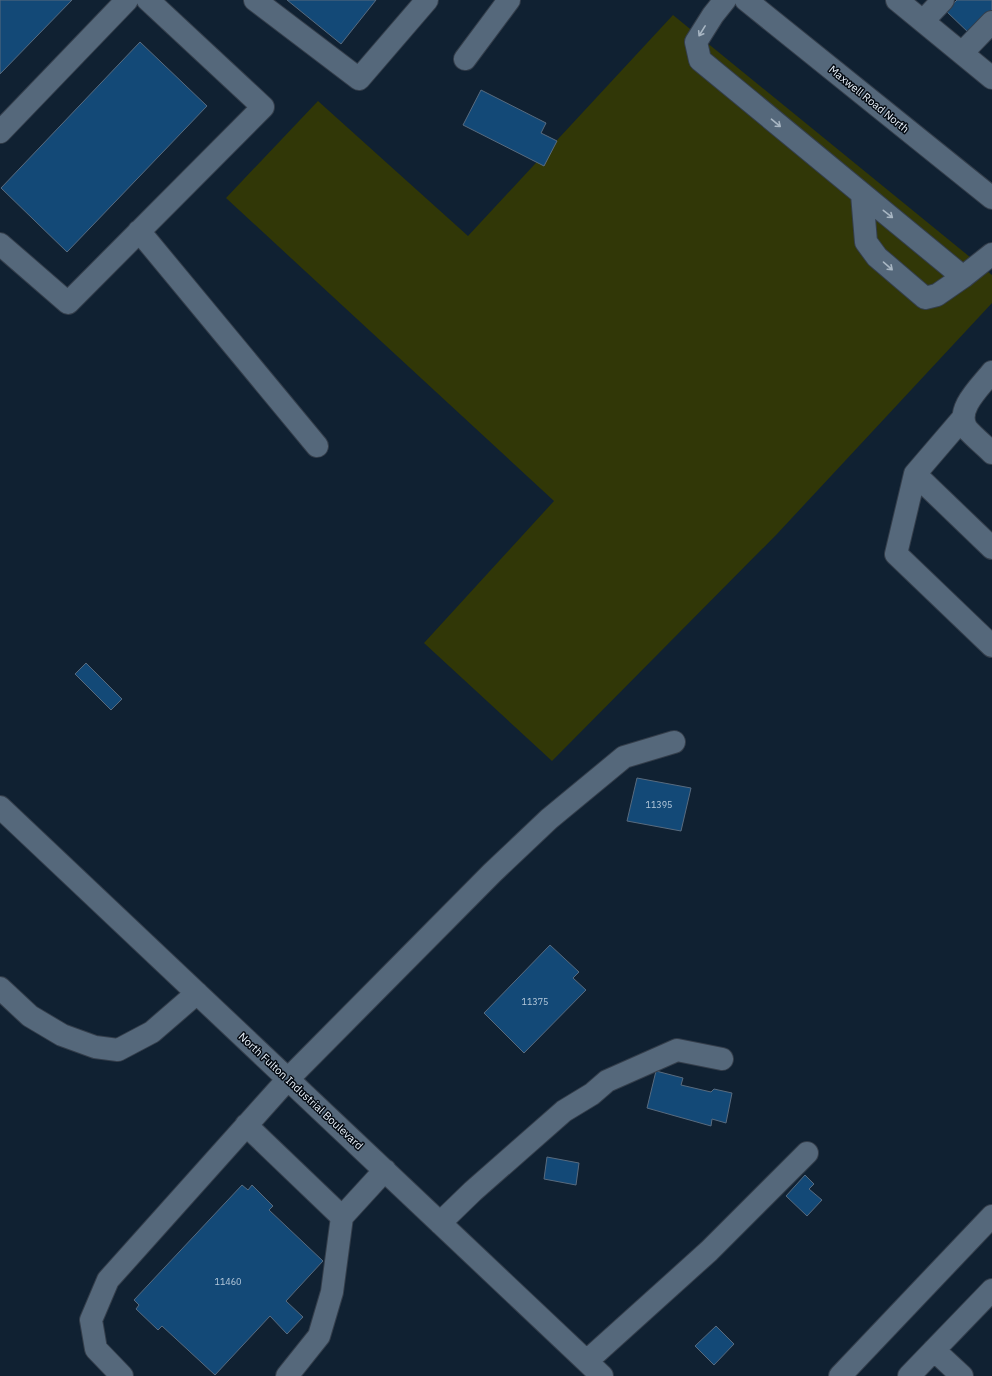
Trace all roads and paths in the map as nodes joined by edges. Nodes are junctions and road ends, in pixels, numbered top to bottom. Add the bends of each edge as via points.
1 (127, 0) edge
2 (148, 0) edge
3 (255, 0) edge
4 (427, 0) edge
5 (508, 0) edge
6 (725, 0) edge
7 (746, 0) edge
8 (897, 0) edge
9 (943, 0) edge
10 (923, 21) junction
11 (992, 22) edge
12 (962, 53) junction
13 (465, 59) dead end
14 (992, 78) edge
15 (0, 132) edge
16 (862, 194) junction
17 (992, 198) edge
18 (139, 231) junction
19 (0, 244) edge
20 (992, 254) edge
21 (963, 277) junction
22 (992, 372) edge
23 (963, 418) junction
24 (317, 446) dead end
25 (992, 453) edge
26 (915, 474) junction
27 (992, 548) edge
28 (992, 646) edge
29 (674, 742) dead end
30 (0, 807) edge
31 (0, 988) edge
32 (197, 993) junction
33 (722, 1059) dead end
34 (288, 1079) junction
35 (246, 1125) junction
36 (807, 1153) dead end
37 (385, 1170) junction
38 (992, 1216) edge
39 (342, 1217) junction
40 (440, 1223) junction
41 (992, 1290) edge
42 (934, 1350) junction
43 (587, 1361) junction
44 (122, 1376) edge
45 (287, 1376) edge
46 (602, 1376) edge
47 (840, 1376) edge
48 (909, 1376) edge
49 (962, 1376) edge

1 - 15 street
2 - 18 street via 263,107
3 - 4 street via 359,79
5 - 13 street
6 -> 16 street via 696,42 700,60
7 - 17 street, Maxwell Road North
8 - 10 street
9 - 10 street
10 - 12 street
11 - 12 street
12 - 14 street
16 -> 21 street
16 -> 21 street via 866,242 877,257 925,298 937,295
18 - 19 street via 68,303
18 - 24 street
20 - 21 street
22 - 23 street via 967,404
23 - 25 street via 967,428
23 - 26 street
26 - 27 street
26 - 28 street via 896,554
29 - 34 street via 624,757 549,819
30 - 32 street, North Fulton Industrial Boulevard
31 - 32 street via 30,1016 62,1035 95,1047 118,1050 152,1032
32 - 34 street, North Fulton Industrial Boulevard
33 - 40 street via 677,1050 607,1081 592,1094 564,1111
34 - 35 street
34 - 37 street, North Fulton Industrial Boulevard
35 - 39 street
35 - 44 street via 108,1280 91,1320 96,1349
36 - 43 street via 709,1251
37 - 39 street
37 - 40 street, North Fulton Industrial Boulevard
38 - 47 street
39 - 45 street via 332,1292 319,1336
40 - 43 street, North Fulton Industrial Boulevard
41 - 42 street
42 - 48 street
42 - 49 street
43 - 46 street, North Fulton Industrial Boulevard

